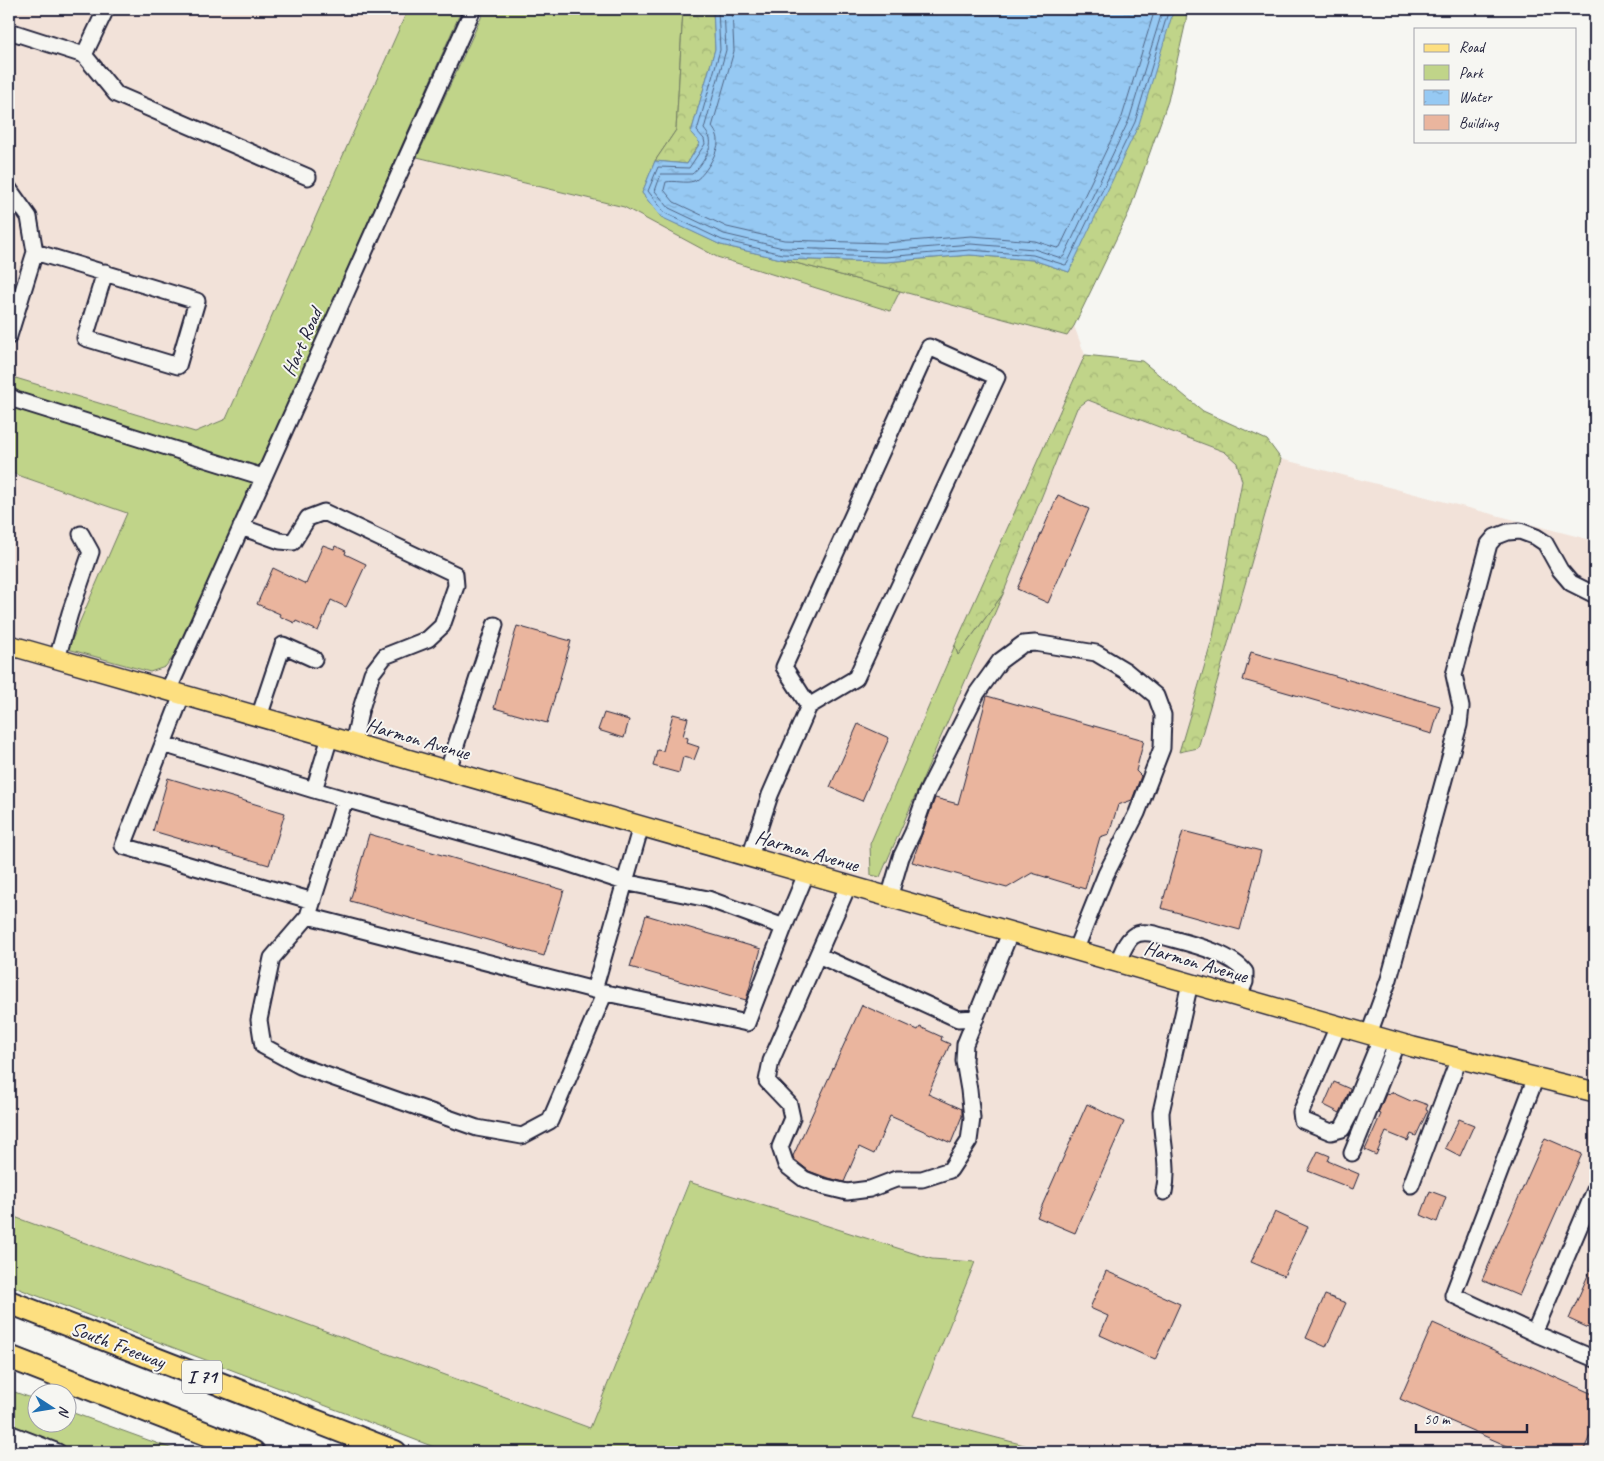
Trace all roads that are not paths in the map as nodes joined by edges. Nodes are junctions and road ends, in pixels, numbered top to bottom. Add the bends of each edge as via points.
1 (106, 9) edge
2 (472, 9) edge
3 (9, 31) edge
4 (84, 55) junction
5 (308, 177) dead end
6 (9, 189) edge
7 (35, 252) junction
8 (104, 272) junction
9 (14, 300) edge
10 (9, 336) edge
11 (9, 396) edge
12 (263, 477) junction
13 (241, 527) junction
14 (81, 534) dead end
15 (1595, 595) edge
16 (495, 625) dead end
17 (9, 645) edge
18 (314, 658) dead end
19 (57, 659) junction
20 (175, 693) junction
21 (809, 706) junction
22 (259, 717) junction
23 (330, 737) junction
24 (163, 744) junction
25 (353, 744) junction
26 (448, 770) junction
27 (314, 790) junction
28 (345, 799) junction
29 (641, 826) junction
30 (750, 858) junction
31 (806, 874) junction
32 (624, 882) junction
33 (848, 886) junction
34 (889, 898) junction
35 (313, 901) junction
36 (308, 916) junction
37 (784, 928) junction
38 (1010, 933) junction
39 (1075, 951) junction
40 (818, 955) junction
41 (1117, 963) junction
42 (1190, 984) junction
43 (599, 991) junction
44 (1238, 998) junction
45 (976, 1018) junction
46 (1338, 1026) junction
47 (1382, 1038) junction
48 (1460, 1058) junction
49 (1536, 1077) junction
50 (1595, 1092) edge
51 (1352, 1153) dead end
52 (1411, 1185) dead end
53 (1595, 1190) edge
54 (1164, 1192) dead end
55 (9, 1302) edge
56 (1534, 1333) junction
57 (9, 1357) edge
58 (1595, 1359) edge
59 (9, 1433) edge
60 (58, 1452) edge
61 (253, 1452) edge
62 (395, 1452) edge

1 - 4 street
2 - 12 street, Hart Road
3 - 4 street
4 - 5 street via 116,94
6 - 7 street via 28,217
7 - 8 street
7 - 9 street
8 - 8 street via 197,301 178,366 85,338
9 - 10 street
11 - 12 street
12 - 13 street, Hart Road
13 - 20 street, Hart Road
13 - 25 street via 280,541 293,542 308,518 324,512 455,574 456,586 442,626 428,639 385,656 372,673
14 - 19 street via 91,552
15 - 47 street via 1571,583 1545,543 1536,537 1520,531 1508,532 1495,537 1489,544 1454,675 1461,707 1460,725 1389,979
16 - 26 street
17 - 19 main road, Harmon Avenue
18 - 22 street via 283,645
19 - 20 main road, Harmon Avenue
20 - 22 main road, Harmon Avenue
20 - 24 street, Hart Road
21 - 21 street via 784,668 929,346 997,377 856,678
21 - 30 street via 770,795
22 - 23 main road, Harmon Avenue
23 - 25 main road, Harmon Avenue
23 - 27 street
24 - 27 street
24 - 35 street, Hart Road via 123,846
25 - 26 main road, Harmon Avenue
26 - 29 main road, Harmon Avenue
27 - 28 street
28 - 32 street
28 - 35 street
29 - 30 main road, Harmon Avenue
29 - 32 street
30 - 31 main road, Harmon Avenue
31 - 33 main road, Harmon Avenue
31 - 37 street
32 - 37 street via 708,899
32 - 43 street
33 - 34 main road, Harmon Avenue
33 - 40 street
34 - 38 main road, Harmon Avenue
34 - 39 street via 901,857 927,792 977,693 1000,661 1024,644 1096,653 1126,671 1156,696 1163,715 1162,748
35 - 36 street
36 - 43 street
36 - 43 street via 272,958 259,1020 263,1046 300,1066 477,1128 522,1136 550,1121
37 - 43 street via 747,1023
38 - 39 main road, Harmon Avenue
38 - 45 street
39 - 41 main road, Harmon Avenue
40 - 45 street via 958,1019
40 - 45 street via 771,1061 767,1081 789,1104 792,1118 780,1148 786,1165 804,1179 847,1192 896,1179 922,1179 950,1170 968,1141 972,1118 964,1061 965,1044
41 - 42 main road, Harmon Avenue
41 - 44 street via 1128,940 1135,934 1155,934 1226,956 1238,963 1245,972 1245,982
42 - 44 main road, Harmon Avenue
42 - 54 street via 1161,1112 1167,1178
44 - 46 main road, Harmon Avenue
46 - 47 main road, Harmon Avenue
46 - 47 street via 1301,1112 1302,1120 1331,1132 1342,1129
47 - 48 main road, Harmon Avenue
47 - 51 street
48 - 49 main road, Harmon Avenue
48 - 52 street
49 - 50 main road, Harmon Avenue
49 - 56 street via 1453,1295
53 - 56 street
55 - 62 highway, South Freeway / I 71
56 - 58 street
57 - 61 highway, I 71
59 - 60 street

